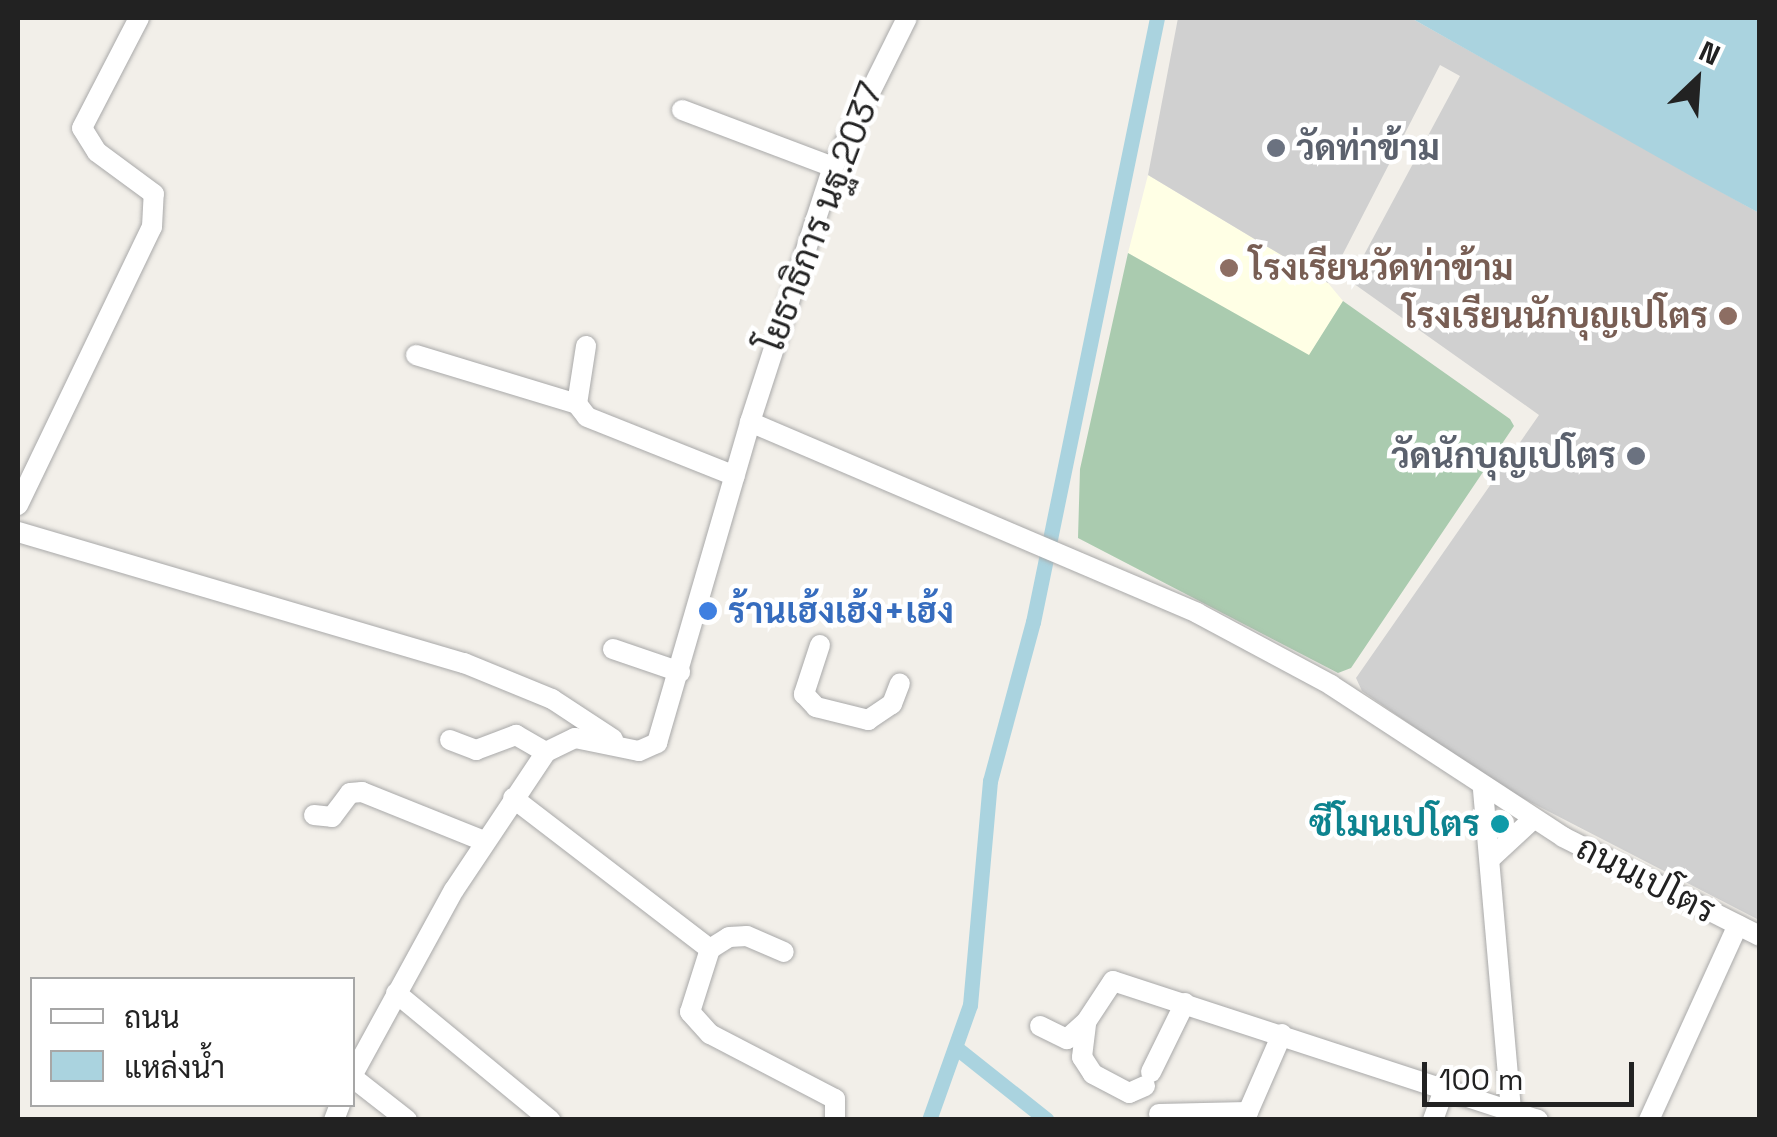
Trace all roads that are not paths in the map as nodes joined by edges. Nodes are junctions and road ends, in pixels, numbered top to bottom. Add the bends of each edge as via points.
1 (140, 18) edge
2 (907, 18) edge
3 (682, 110) dead end
4 (833, 167) junction
5 (586, 346) dead end
6 (416, 355) dead end
7 (577, 404) junction
8 (750, 422) junction
9 (735, 476) junction
10 (18, 505) edge
11 (18, 532) edge
12 (820, 646) dead end
13 (613, 649) dead end
14 (680, 672) junction
15 (900, 683) dead end
16 (450, 740) dead end
17 (619, 743) junction
18 (546, 752) junction
19 (1483, 790) junction
20 (513, 798) junction
21 (314, 814) dead end
22 (1533, 819) junction
23 (484, 840) junction
24 (1490, 860) junction
25 (1738, 925) junction
26 (1760, 936) edge
27 (710, 948) junction
28 (784, 952) dead end
29 (396, 993) junction
30 (1186, 1002) junction
31 (1086, 1022) junction
32 (1040, 1026) dead end
33 (1282, 1034) junction
34 (355, 1070) edge
35 (355, 1078) edge
36 (1444, 1090) junction
37 (1159, 1114) dead end
38 (1512, 1115) edge
39 (1222, 1118) edge
40 (408, 1120) edge
41 (550, 1120) edge
42 (835, 1120) edge
43 (1433, 1120) edge
44 (1538, 1120) edge
45 (1650, 1120) edge

1 - 10 street via 82,128 97,152 154,194 156,207
2 - 4 street, โยธาธิการ นฐ.2037
3 - 4 street
4 - 8 street, โยธาธิการ นฐ.2037
5 - 7 street
6 - 7 street
7 - 9 street via 599,426
8 - 9 street, โยธาธิการ นฐ.2037
8 - 19 street, ถนนเปโตร via 1103,570 1331,685
9 - 14 street, โยธาธิการ นฐ.2037
11 - 17 street via 464,662 552,699
12 - 15 street via 804,694 816,708 856,723 868,720 892,704
13 - 14 street
14 - 17 street, โยธาธิการ นฐ.2037 via 657,743 639,751
16 - 18 street via 476,750 516,735
17 - 18 street, โยธาธิการ นฐ.2037 via 575,738
18 - 20 street
19 - 22 street, ถนนเปโตร
19 - 24 street
20 - 23 street
20 - 27 street
21 - 23 street via 332,818 350,792 362,792
22 - 24 street
22 - 25 street, ถนนเปโตร
23 - 29 street
24 - 38 street
25 - 26 street, ถนนเปโตร
25 - 45 street
27 - 28 street via 746,936
27 - 42 street via 690,1012 710,1034 835,1100
29 - 34 street
29 - 41 street
30 - 31 street via 1113,980
30 - 31 street via 1148,1079 1130,1093 1093,1074 1080,1048
30 - 33 street
31 - 32 street via 1067,1038
33 - 36 street
33 - 39 street via 1255,1102 1241,1115
35 - 40 street
36 - 38 street
36 - 43 street
37 - 39 street
38 - 44 street

